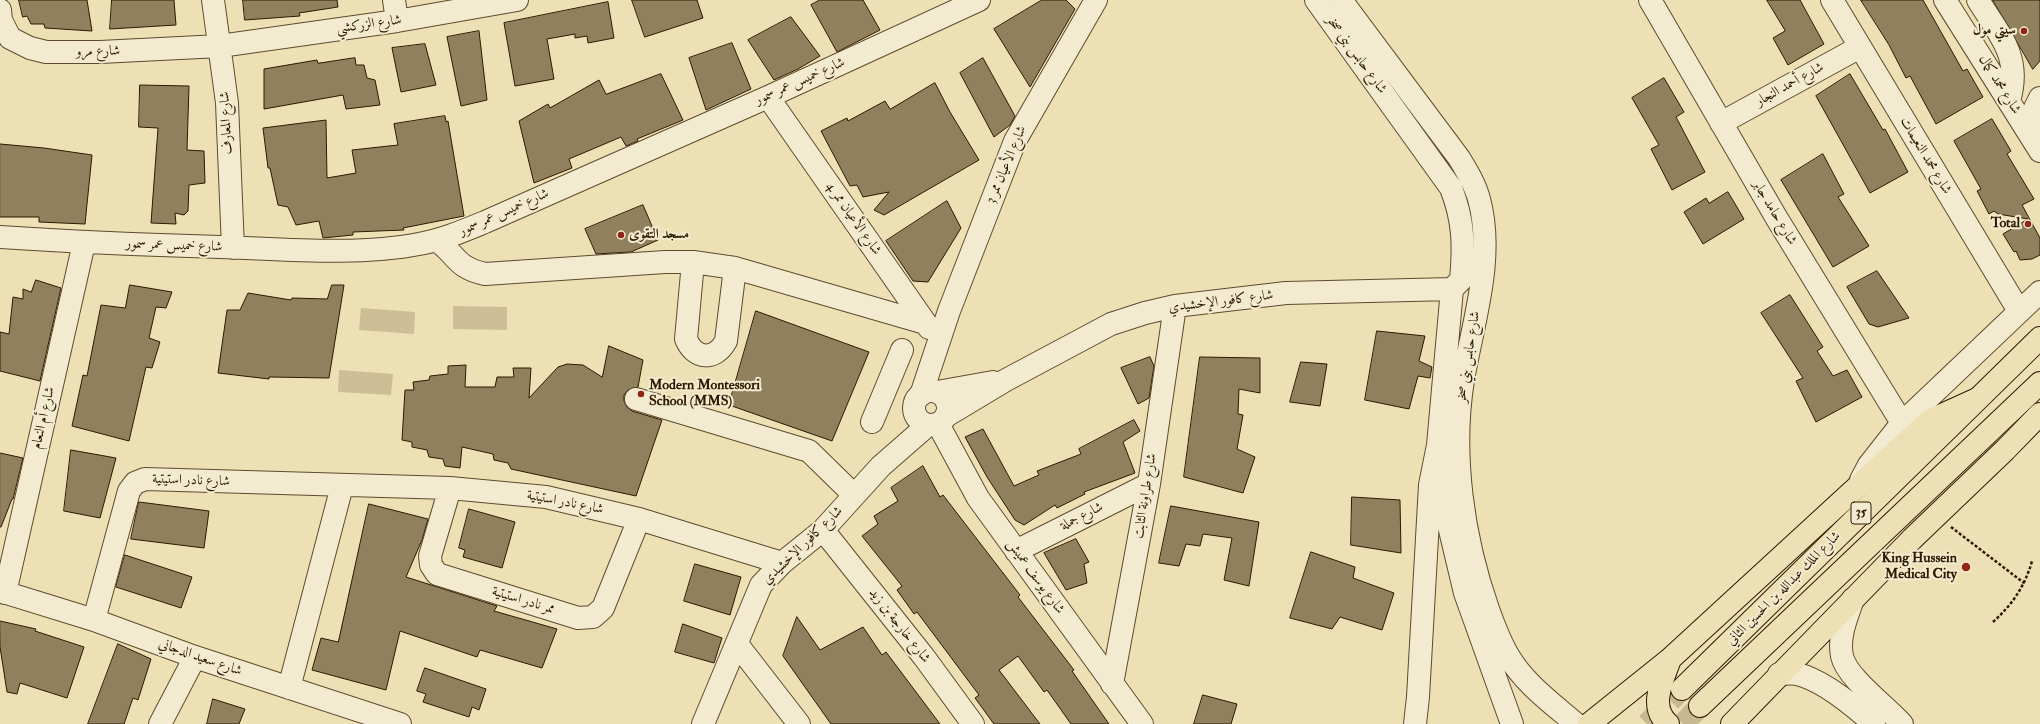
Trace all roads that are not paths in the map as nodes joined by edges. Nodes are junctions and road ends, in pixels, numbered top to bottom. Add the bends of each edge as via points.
1 (213, 0) edge
2 (516, 0) edge
3 (1096, 0) edge
4 (1316, 0) edge
5 (1341, 0) edge
6 (1650, 0) edge
7 (1832, 0) edge
8 (1945, 0) edge
9 (1978, 0) edge
10 (975, 1) edge
11 (0, 10) edge
12 (395, 10) edge
13 (5, 38) edge
14 (220, 46) junction
15 (1860, 47) junction
16 (768, 97) junction
17 (2040, 98) edge
18 (2009, 101) junction
19 (1721, 123) junction
20 (2036, 145) edge
21 (0, 238) edge
22 (436, 240) junction
23 (84, 243) junction
24 (233, 248) junction
25 (693, 262) junction
26 (735, 268) junction
27 (1452, 289) junction
28 (2040, 292) edge
29 (1175, 306) junction
30 (2019, 311) junction
31 (925, 323) junction
32 (2040, 338) edge
33 (940, 341) junction
34 (902, 350) dead end
35 (2040, 383) edge
36 (884, 394) junction
37 (636, 399) dead end
38 (1975, 400) junction
39 (929, 408) junction
40 (2040, 414) edge
41 (872, 422) dead end
42 (1902, 423) junction
43 (2040, 430) edge
44 (1438, 445) junction
45 (1859, 483) junction
46 (1149, 484) junction
47 (342, 486) junction
48 (1966, 487) junction
49 (450, 488) junction
50 (854, 495) junction
51 (639, 519) junction
52 (822, 530) junction
53 (1016, 551) junction
54 (782, 563) junction
55 (2, 592) edge
56 (1853, 599) junction
57 (94, 620) junction
58 (737, 644) junction
59 (195, 657) junction
60 (1670, 659) junction
61 (1778, 674) junction
62 (1112, 684) junction
63 (289, 688) junction
64 (1682, 689) tunnel mouth
65 (1700, 706) tunnel mouth
66 (1730, 722) edge
67 (160, 724) edge
68 (400, 724) edge
69 (703, 724) edge
70 (799, 724) edge
71 (973, 724) edge
72 (1142, 724) edge
73 (1415, 724) edge
74 (1512, 724) edge
75 (1576, 724) edge
76 (1589, 724) edge
77 (1668, 724) edge
78 (1874, 724) edge
79 (1902, 724) edge

1 - 14 street, شارع المعارف
2 - 12 street, شارع الزركشي
3 - 33 street, شارع الأعيان ممر 3 via 1015,141 949,310
4 - 27 street, شارع حابس بني صخر via 1451,188 1459,208 1464,254 1461,280
5 - 75 street, شارع حابس بني صخر via 1459,158 1471,177 1479,199 1484,225 1483,268 1463,381 1460,417 1462,487 1471,548 1484,598 1509,658 1534,686
6 - 19 street, شارع حامد جابر
7 - 15 street, شارع محمد النعيمات
8 - 18 street, شارع محمد كمال
9 - 18 street via 2010,53 2014,69
10 - 16 street, شارع خميس عمر سمور
11 - 13 street, شارع مرو
12 - 14 street, شارع الزركشي
13 - 14 street, شارع مرو via 46,52
14 - 24 street, شارع المعارف via 227,103
15 - 19 street, شارع أحمد النجار
15 - 30 street, شارع محمد النعيمات
16 - 22 street, شارع خميس عمر سمور via 485,222
16 - 31 street, شارع الأعيان ممر 4
17 - 20 street via 2035,108
18 - 20 street, شارع محمد كمال
19 - 42 street, شارع حامد جابر
21 - 23 street, شارع خميس عمر سمور
22 - 24 street, شارع خميس عمر سمور via 385,249
22 - 25 street via 466,267 485,274
23 - 24 street, شارع خميس عمر سمور
23 - 55 street, شارع أم النعام
25 - 26 street
25 - 26 street via 686,339 690,348 706,355 722,349 726,341
26 - 31 street
27 - 29 street, شارع كافور الإخشيدي via 1286,293
27 - 44 street, شارع حابس بني صخر
28 - 30 street
29 - 39 street, شارع كافور الإخشيدي via 1110,324 1006,380
29 - 46 street, شارع طراونة الثابت
30 - 42 street
31 - 33 street, شارع الأعيان ممر 4
32 - 38 main road, شارع الملك عبدالله بن الحسين الثاني / 35
33 - 39 street, شارع الأعيان ممر 3
34 - 36 street
35 - 65 main road, شارع الملك عبدالله بن الحسين الثاني / 35
36 - 39 street
36 - 41 street
37 - 50 street via 809,451
38 - 45 main road via 1931,420
38 - 64 main road, شارع الملك عبدالله بن الحسين الثاني / 35
39 - 50 street, شارع كافور الإخشيدي
39 - 53 street, شارع يوسف عميش via 978,498
40 - 48 main road
42 - 45 street via 1869,464
43 - 48 street via 1994,474 1984,481
44 - 73 street, شارع حابس بني صخر via 1430,485
44 - 74 street, شارع حابس بني صخر via 1449,526 1459,574
45 - 60 main road
46 - 53 street, شارع جملة
46 - 62 street, شارع طراونة الثابت
47 - 49 street, شارع نادر استيتية
47 - 57 street, شارع نادر استيتية via 163,479 145,479 135,483 129,491
47 - 63 street
48 - 56 main road
49 - 51 street, شارع نادر استيتية via 546,497
49 - 51 street, ممر نادر استيتية via 430,556 431,565 437,574 578,618 594,617 603,608
50 - 52 street, شارع كافور الإخشيدي
51 - 54 street, شارع نادر استيتية
52 - 54 street, شارع كافور الإخشيدي
52 - 71 street, شارع خارجة بن زيد via 924,657
53 - 62 street, شارع يوسف عميش
54 - 58 street, شارع كافور الإخشيدي via 761,585
55 - 57 street, شارع سعيد الدجاني
56 - 61 main road
56 - 79 street via 1844,623 1842,638 1842,656 1847,670
57 - 59 street, شارع سعيد الدجاني
58 - 69 street, شارع كافور الإخشيدي
58 - 70 street
59 - 63 street, شارع سعيد الدجاني
59 - 67 street
60 - 76 main road
60 - 77 main road via 1657,700 1658,712
61 - 66 main road
61 - 78 street via 1796,674 1813,680
62 - 72 street, شارع يوسف عميش
63 - 68 street, شارع سعيد الدجاني

